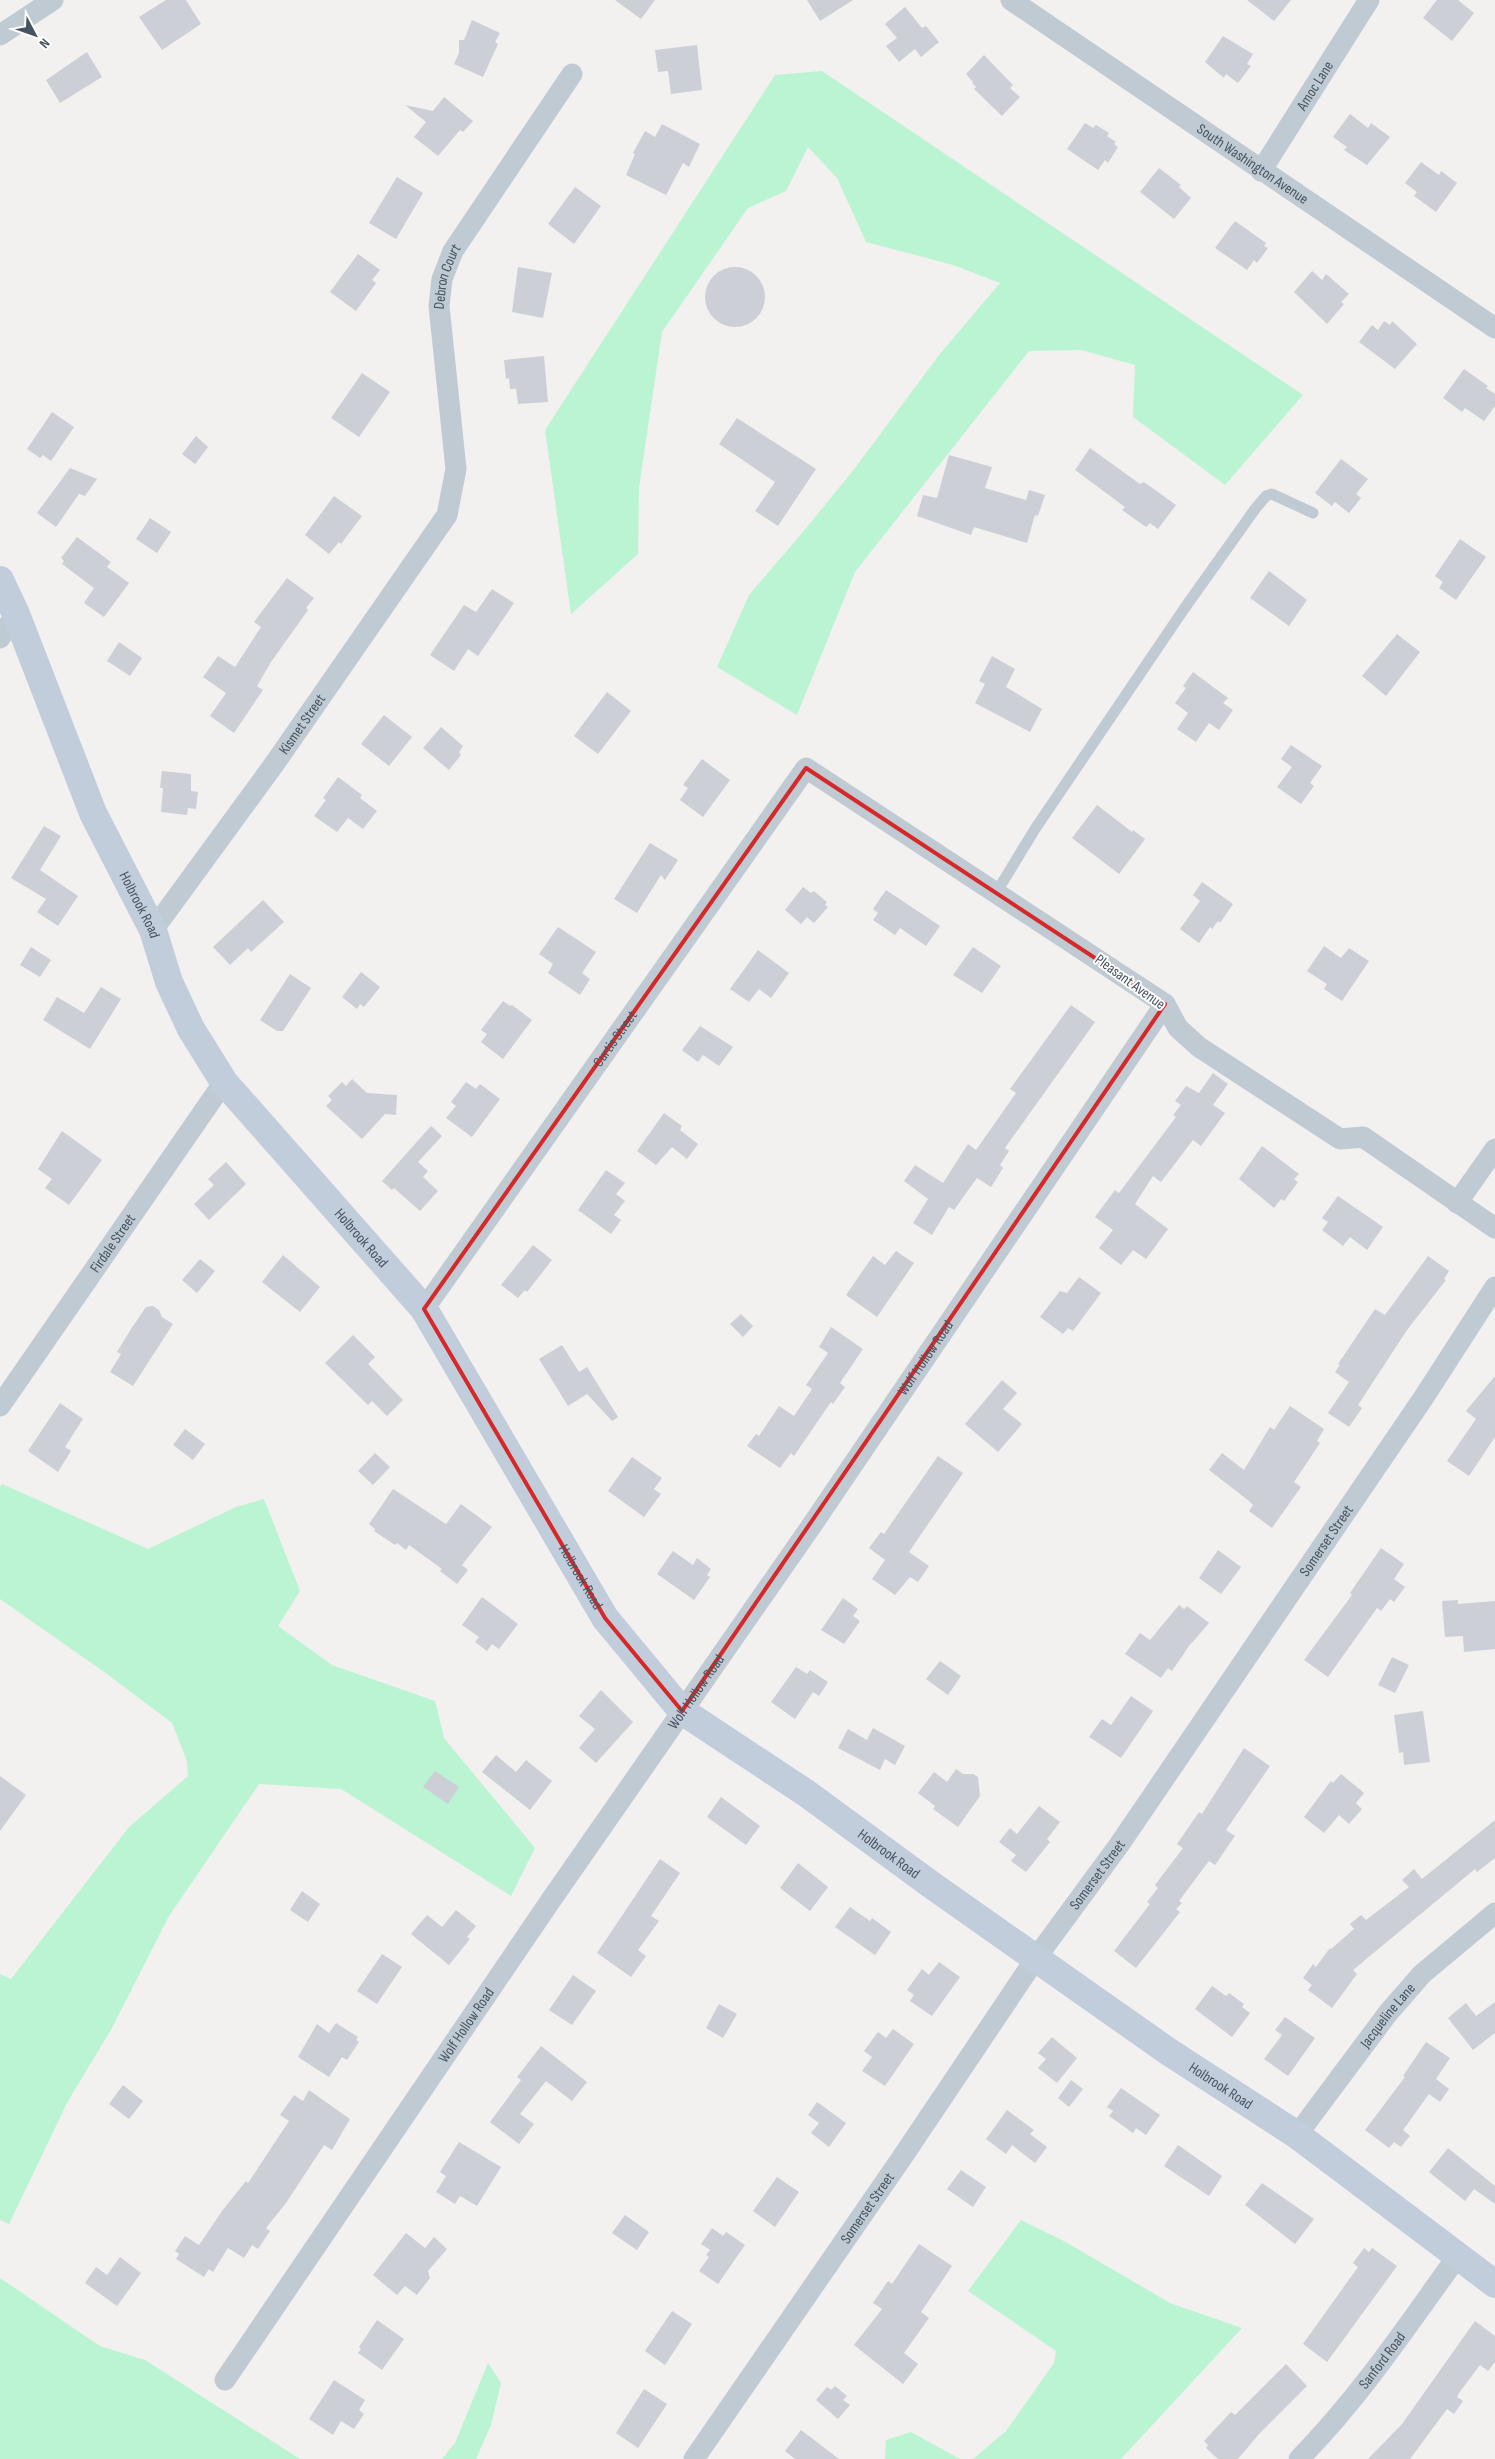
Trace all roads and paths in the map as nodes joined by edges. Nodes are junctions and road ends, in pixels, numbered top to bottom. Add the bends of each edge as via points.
1 (53, 0) edge
2 (1011, 0) edge
3 (1369, 0) edge
4 (0, 35) edge
5 (572, 74) dead end
6 (1261, 172) junction
7 (1495, 328) edge
8 (1313, 513) dead end
9 (447, 515) joint
10 (0, 580) edge
11 (16, 614) junction
12 (0, 638) edge
13 (806, 768) joint
14 (996, 893) junction
15 (153, 930) junction
16 (1165, 1004) junction
17 (224, 1082) junction
18 (1495, 1149) edge
19 (1457, 1203) junction
20 (1495, 1228) edge
21 (1495, 1286) edge
22 (424, 1309) junction
23 (0, 1406) edge
24 (682, 1710) junction
25 (1495, 1913) edge
26 (1036, 1958) junction
27 (1297, 2135) junction
28 (1457, 2256) junction
29 (1495, 2284) edge
30 (225, 2380) dead end
31 (694, 2459) edge
32 (1299, 2459) edge

1 - 4 street
2 - 6 street, South Washington Avenue
3 - 6 street, Amoc Lane
5 - 9 street, Debron Court via 453,251 442,279 439,306 456,469
6 - 7 street, South Washington Avenue
8 - 14 lane via 1283,497 1266,496 1184,609 1035,829
9 - 15 street, Kismet Street via 276,763
10 - 11 street, Holbrook Road
11 - 12 street
11 - 15 street, Holbrook Road via 93,813
13 - 14 street, Pleasant Avenue
13 - 22 street, Curtis Street
14 - 16 street, Pleasant Avenue
15 - 17 street, Holbrook Road via 169,982 191,1028
16 - 19 street, Pleasant Avenue via 1178,1028 1200,1047 1340,1139 1363,1137
16 - 24 street, Wolf Hollow Road via 812,1525
17 - 22 street, Holbrook Road
17 - 23 street, Firdale Street
18 - 19 street
19 - 20 street, Pleasant Avenue
21 - 26 street, Somerset Street via 1424,1397 1119,1845
22 - 24 street, Holbrook Road via 605,1618
24 - 26 street, Holbrook Road via 806,1793
24 - 30 street, Wolf Hollow Road
25 - 27 street, Jacqueline Lane via 1422,1974 1388,2013
26 - 27 street, Holbrook Road via 1170,2052
26 - 31 street, Somerset Street
27 - 28 street, Holbrook Road
28 - 29 street, Holbrook Road
28 - 32 street, Sanford Road via 1389,2353 1340,2415

